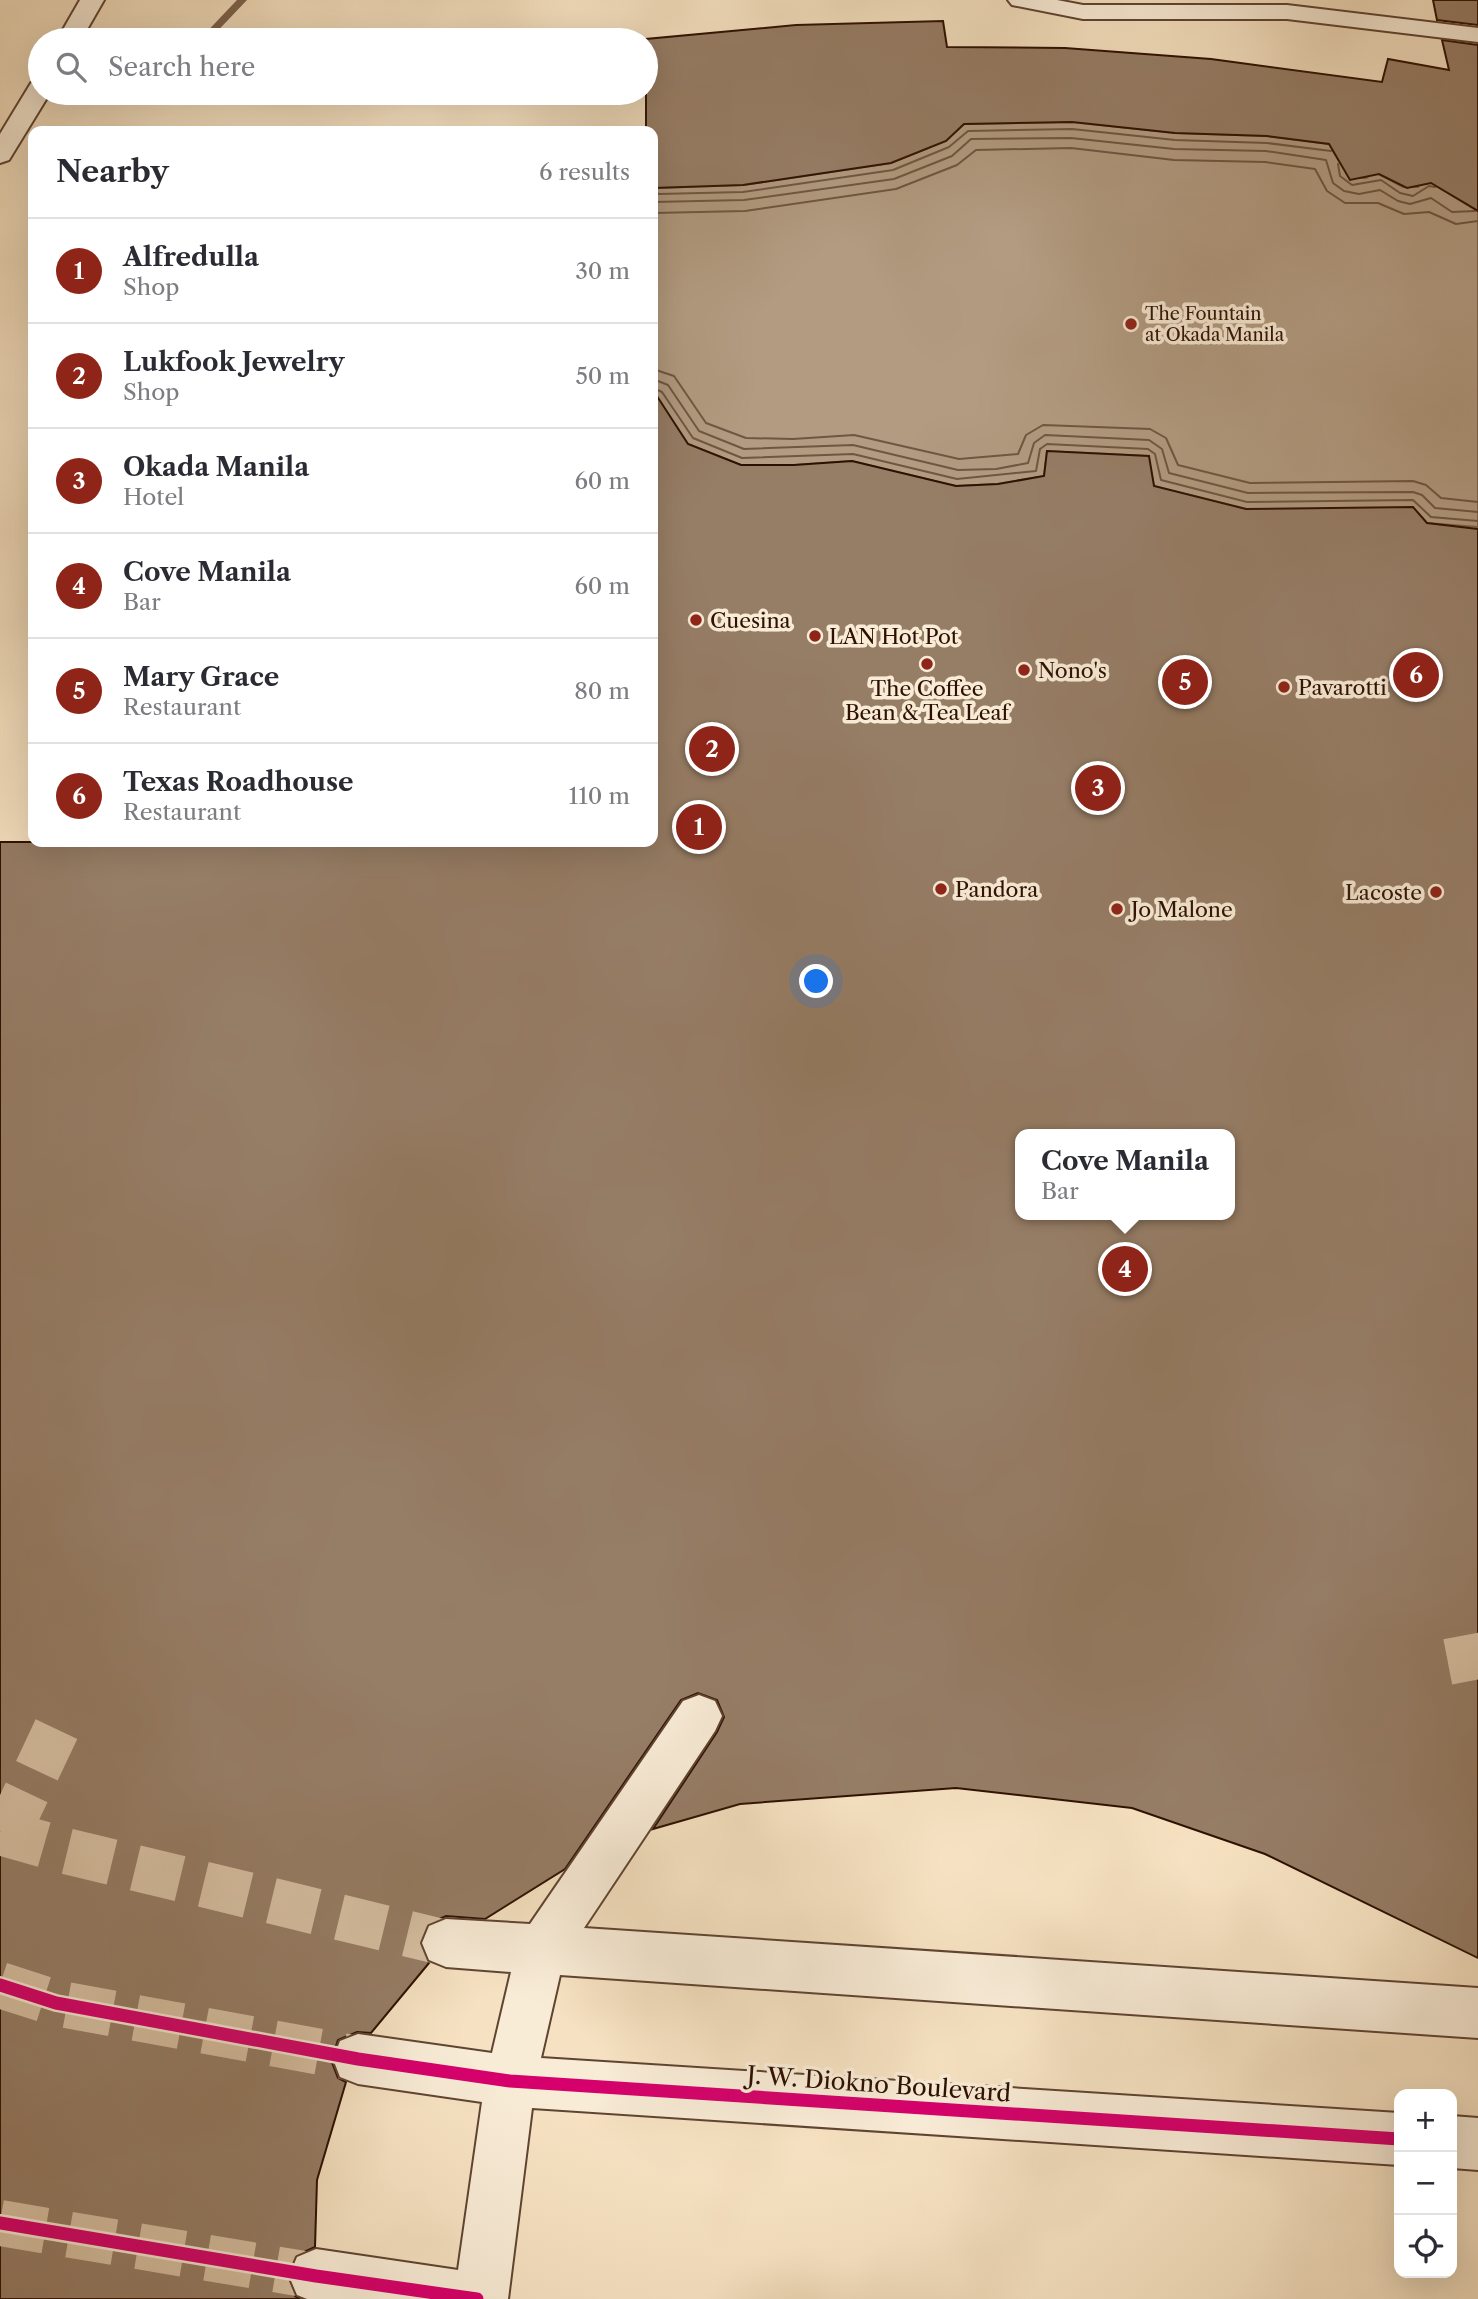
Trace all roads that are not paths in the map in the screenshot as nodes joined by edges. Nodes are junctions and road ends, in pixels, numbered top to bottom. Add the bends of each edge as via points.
1 (92, 0) edge
2 (1020, 0) edge
3 (76, 28) edge
4 (1478, 35) edge
5 (30, 105) edge
6 (0, 155) edge
7 (699, 1717) dead end
8 (446, 1943) tunnel mouth
9 (541, 1950) junction
10 (1478, 2013) edge
11 (358, 2059) tunnel mouth
12 (510, 2081) junction
13 (1394, 2139) edge
14 (1457, 2142) edge
15 (1478, 2144) edge
16 (316, 2276) tunnel mouth
17 (479, 2299) edge

1 - 3 street
2 - 4 street via 1083,12 1287,12
5 - 6 street
7 - 9 street
8 - 9 street
9 - 10 street
9 - 12 street
11 - 12 street, J. W. Diokno Boulevard
12 - 13 street, J. W. Diokno Boulevard
12 - 17 street
14 - 15 street
16 - 17 street

